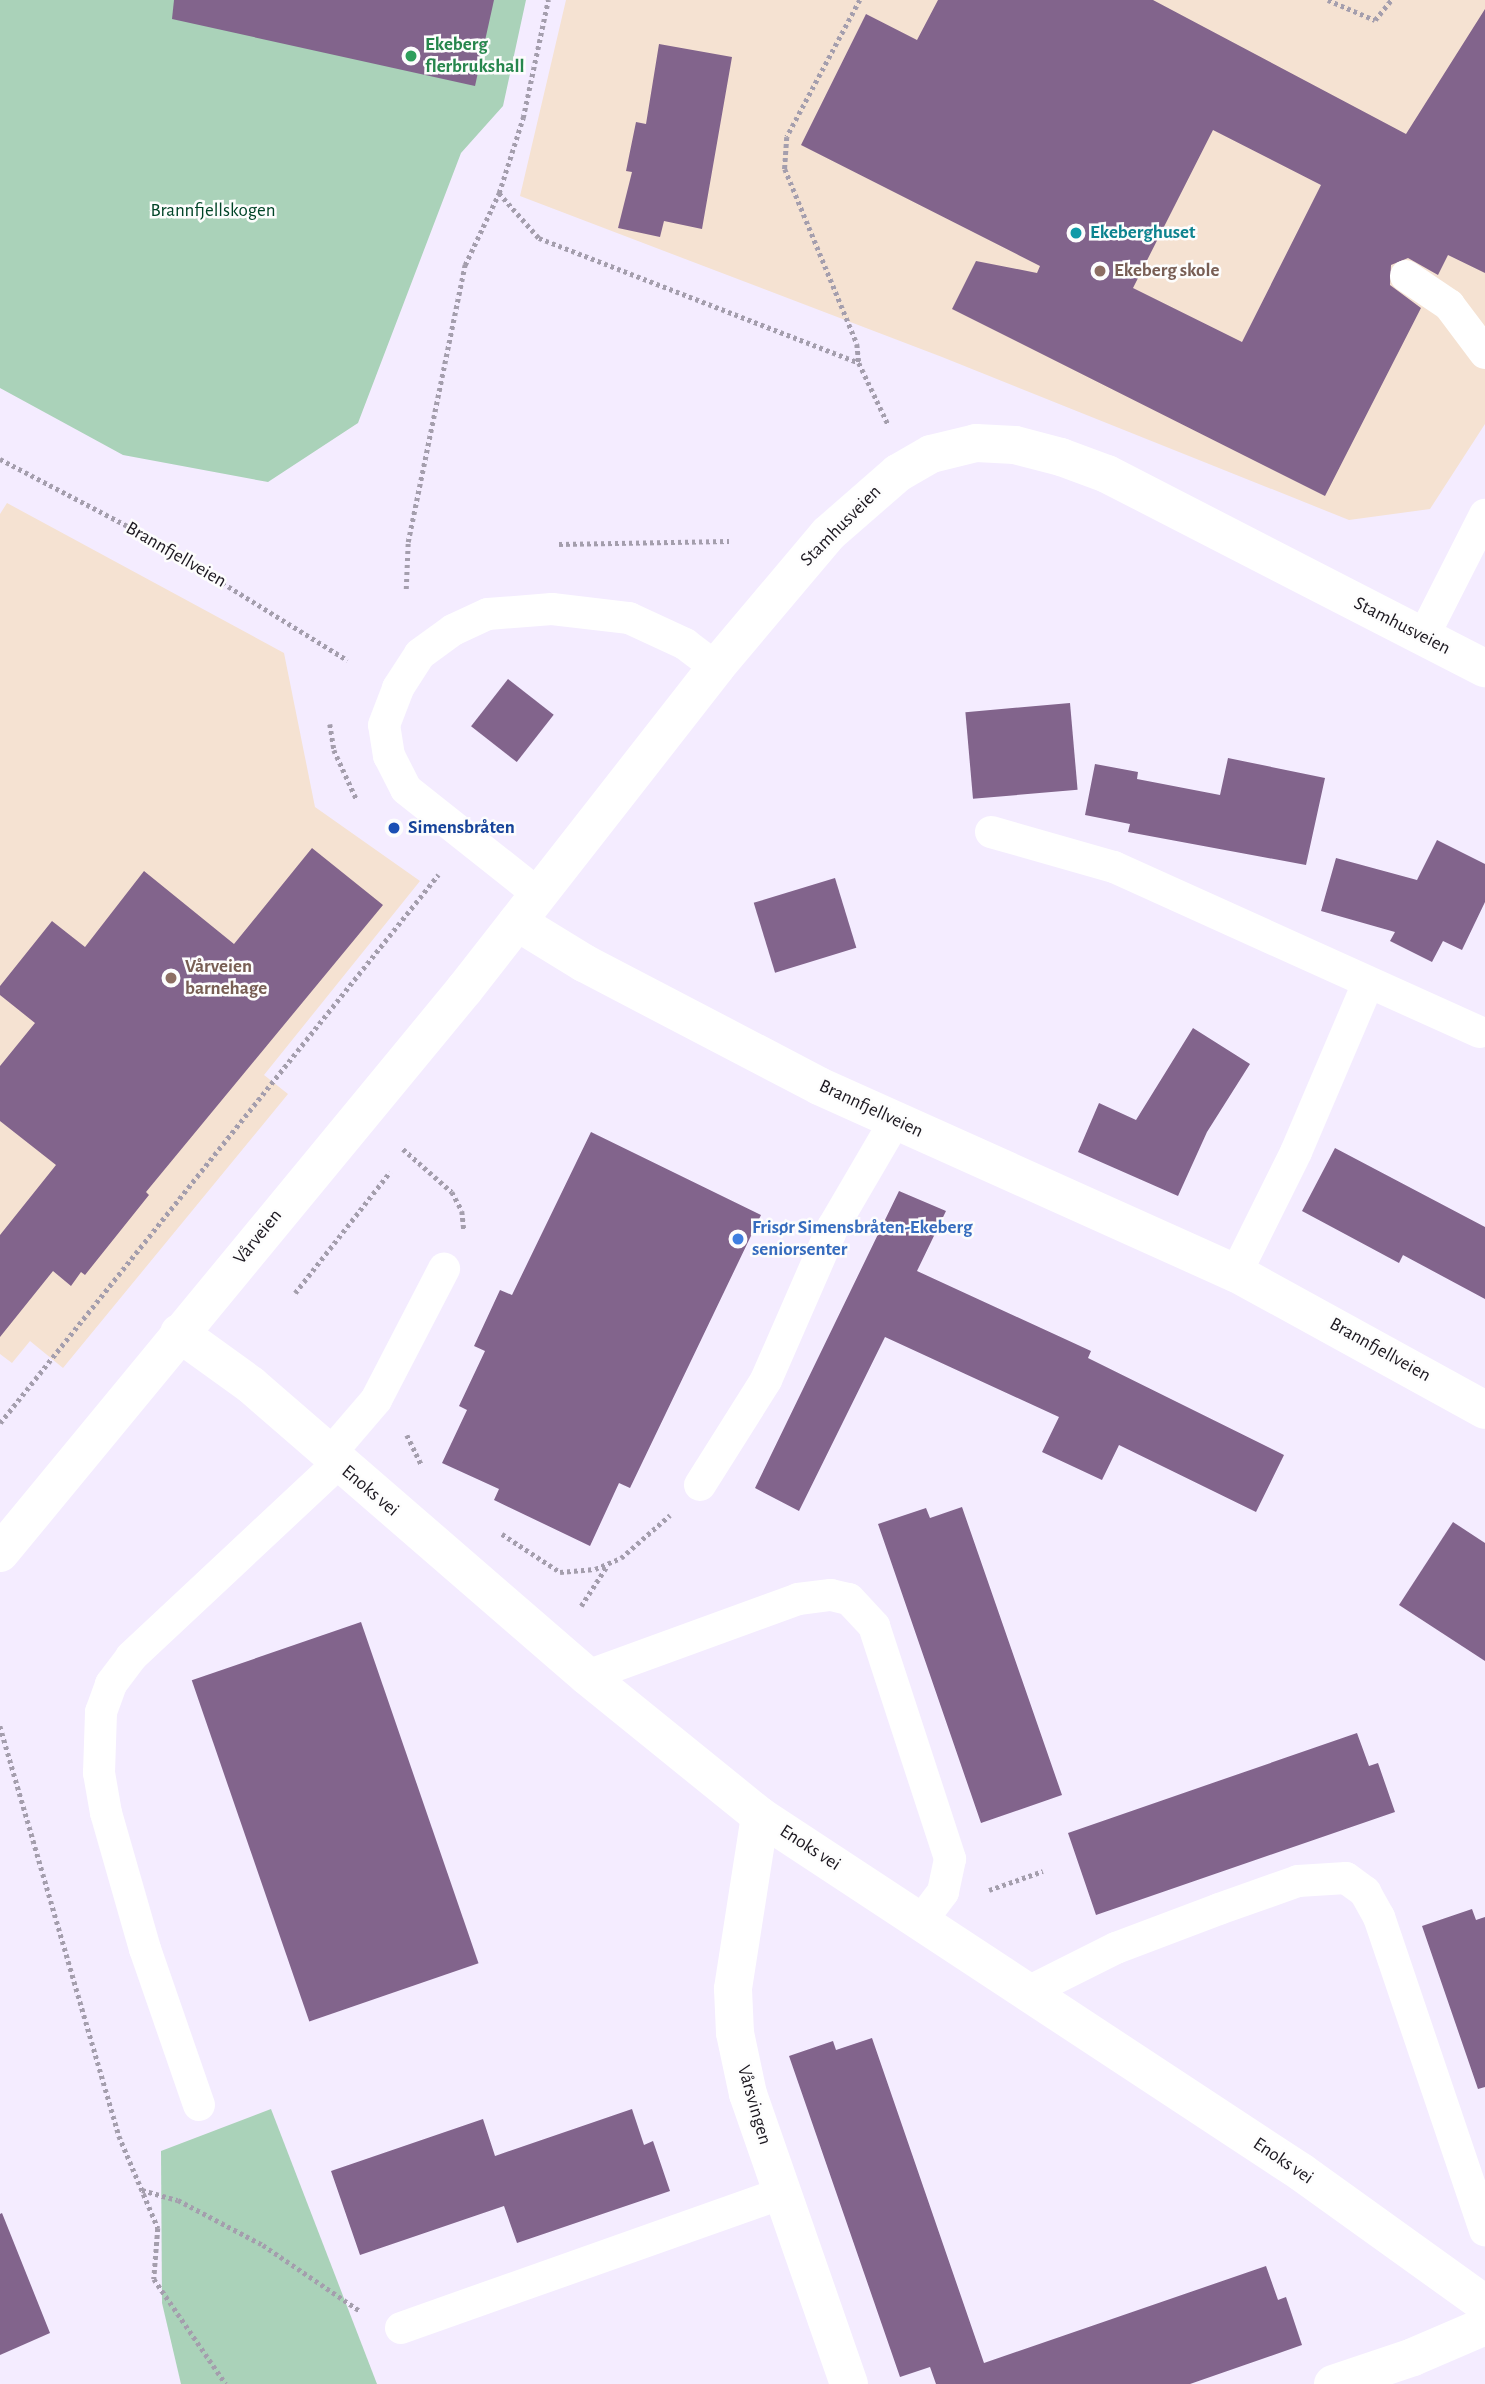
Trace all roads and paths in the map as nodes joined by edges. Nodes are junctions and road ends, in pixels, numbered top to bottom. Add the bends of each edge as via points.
1 (548, 0) edge
2 (860, 0) edge
3 (1328, 0) edge
4 (1391, 0) edge
5 (499, 193) junction
6 (1406, 276) dead end
7 (1485, 353) edge
8 (859, 363) junction
9 (890, 428) dead end
10 (0, 459) edge
11 (1485, 515) edge
12 (729, 541) dead end
13 (559, 544) dead end
14 (406, 589) dead end
15 (1423, 637) junction
16 (346, 660) dead end
17 (716, 667) junction
18 (1485, 668) edge
19 (992, 832) dead end
20 (438, 875) dead end
21 (527, 908) junction
22 (1368, 983) junction
23 (1480, 1032) dead end
24 (895, 1121) junction
25 (403, 1149) dead end
26 (390, 1172) dead end
27 (444, 1269) joint
28 (1236, 1273) junction
29 (295, 1293) dead end
30 (179, 1333) junction
31 (376, 1400) junction
32 (1485, 1410) edge
33 (0, 1423) edge
34 (332, 1460) junction
35 (426, 1471) dead end
36 (700, 1485) joint
37 (492, 1527) dead end
38 (1, 1549) edge
39 (587, 1676) junction
40 (0, 1726) edge
41 (760, 1816) junction
42 (921, 1921) junction
43 (1028, 1992) junction
44 (199, 2105) dead end
45 (142, 2189) junction
46 (782, 2193) junction
47 (1485, 2231) edge
48 (1485, 2304) edge
49 (1485, 2326) edge
50 (401, 2328) joint
51 (226, 2384) edge
52 (849, 2384) edge
53 (1333, 2384) edge

1 - 5 path via 523,118
2 - 8 path via 787,136 785,169 857,344
3 - 4 path via 1375,20
5 - 8 path via 539,239
5 - 14 path via 465,265 408,542
6 - 7 lane via 1449,304
8 - 9 path
10 - 16 path, Brannfjellveien via 145,535
11 - 15 lane
12 - 13 path
15 - 17 street, Stamhusveien via 1107,474 1015,445 976,443 931,454 860,502
15 - 18 street, Stamhusveien
17 - 21 street, Stamhusveien
17 - 21 lane, Brannfjellveien via 685,644 629,618 552,610 488,614 453,630 420,654 398,688 384,725 388,756 406,789
19 - 22 lane via 1114,867
20 - 33 path
21 - 24 street, Brannfjellveien via 756,1055
21 - 30 street, Vårveien
22 - 23 lane
22 - 28 lane via 1296,1152
24 - 28 street, Brannfjellveien
24 - 36 lane via 833,1227 766,1380
25 - 27 path via 452,1192 462,1211 465,1228 455,1264
26 - 29 path
27 - 31 lane
28 - 32 street, Brannfjellveien
30 - 34 street, Enoks vei via 251,1385
30 - 38 street, Vårveien
31 - 34 lane
31 - 35 path via 399,1410 410,1446
34 - 39 street, Enoks vei
34 - 44 lane via 131,1657 111,1684 102,1712 99,1773 106,1813 145,1949
36 - 37 path via 642,1542 595,1569 560,1572
39 - 41 street, Enoks vei
39 - 42 lane via 798,1599 831,1595 849,1599 874,1626 950,1859 943,1892
40 - 45 path via 119,2136
41 - 42 street, Enoks vei
41 - 46 street, Vårsvingen via 733,1989 735,2033 748,2094
42 - 43 street, Enoks vei
43 - 47 lane via 1116,1948 1219,1909 1298,1881 1346,1878 1365,1892 1379,1917
43 - 48 street, Enoks vei via 1301,2172
45 - 50 path via 178,2200 263,2245 375,2320
45 - 51 path via 158,2228 154,2279
46 - 50 lane
46 - 52 street, Vårsvingen
49 - 53 street

